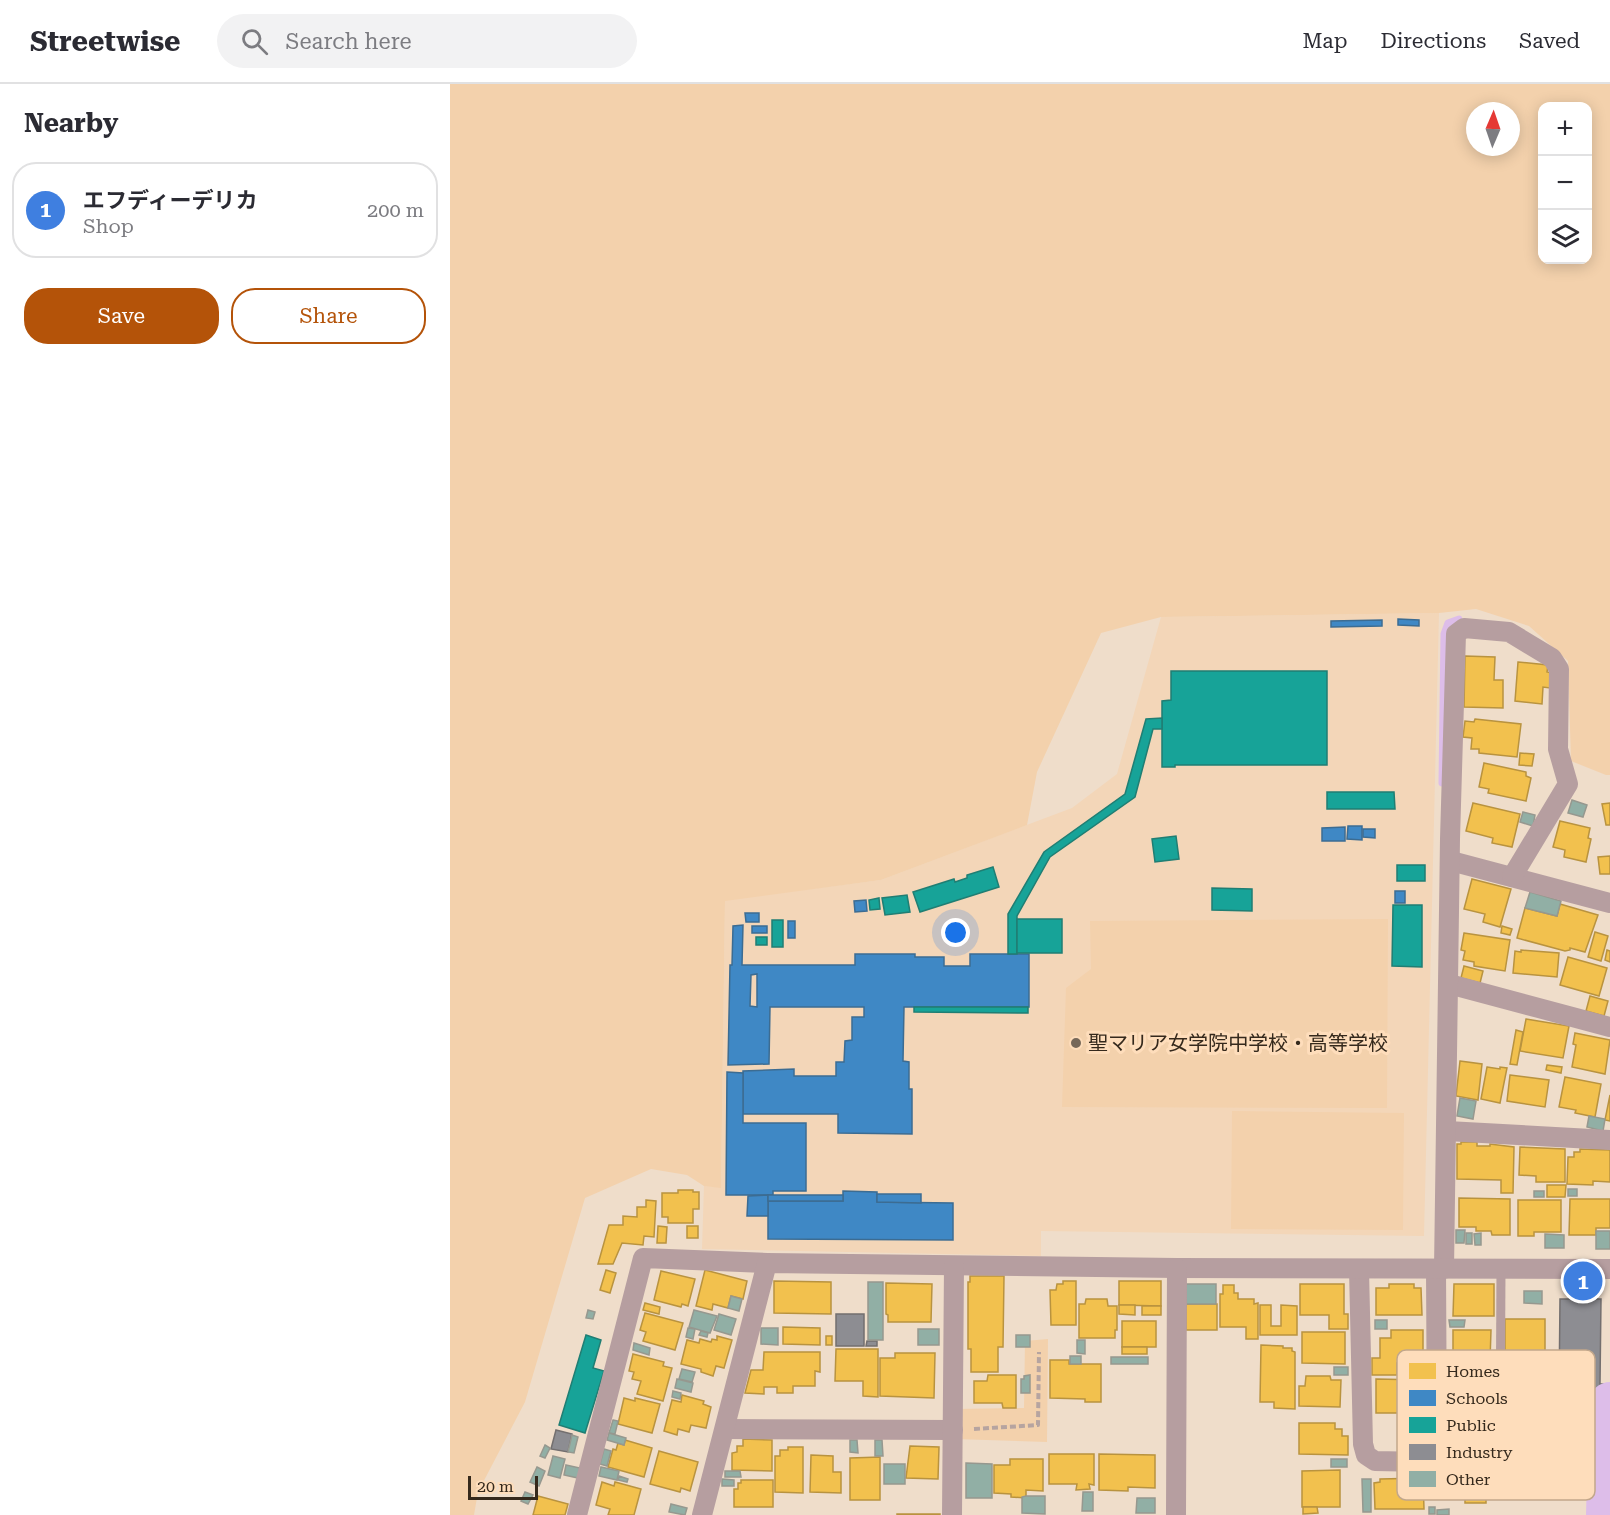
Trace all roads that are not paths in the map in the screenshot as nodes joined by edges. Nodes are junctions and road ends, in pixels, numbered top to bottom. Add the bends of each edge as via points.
1 (1451, 861) junction
2 (1512, 877) junction
3 (1610, 903) edge
4 (1449, 984) junction
5 (1610, 1027) edge
6 (1447, 1131) junction
7 (1610, 1140) edge
8 (767, 1263) junction
9 (954, 1266) junction
10 (1177, 1268) junction
11 (1359, 1269) junction
12 (1440, 1269) junction
13 (1501, 1269) junction
14 (1610, 1269) edge
15 (1439, 1350) edge
16 (1501, 1350) edge
17 (724, 1429) junction
18 (953, 1430) junction
19 (1397, 1461) edge
20 (577, 1515) edge
21 (702, 1515) edge
22 (952, 1515) edge
23 (1176, 1515) edge

1 - 2 street
1 - 2 street via 1456,634 1464,628 1509,632 1552,658 1559,669 1558,749 1568,784
1 - 4 street
2 - 3 street
4 - 5 street
4 - 6 street
6 - 7 street
6 - 12 street
8 - 9 street
8 - 17 street
8 - 20 street via 643,1258
9 - 10 street
9 - 18 street
10 - 11 street
10 - 23 street
11 - 12 street
11 - 19 street via 1363,1444 1366,1455 1375,1461
12 - 13 street
12 - 15 street
13 - 14 street
13 - 16 lane
17 - 18 street
17 - 21 street
18 - 22 street

